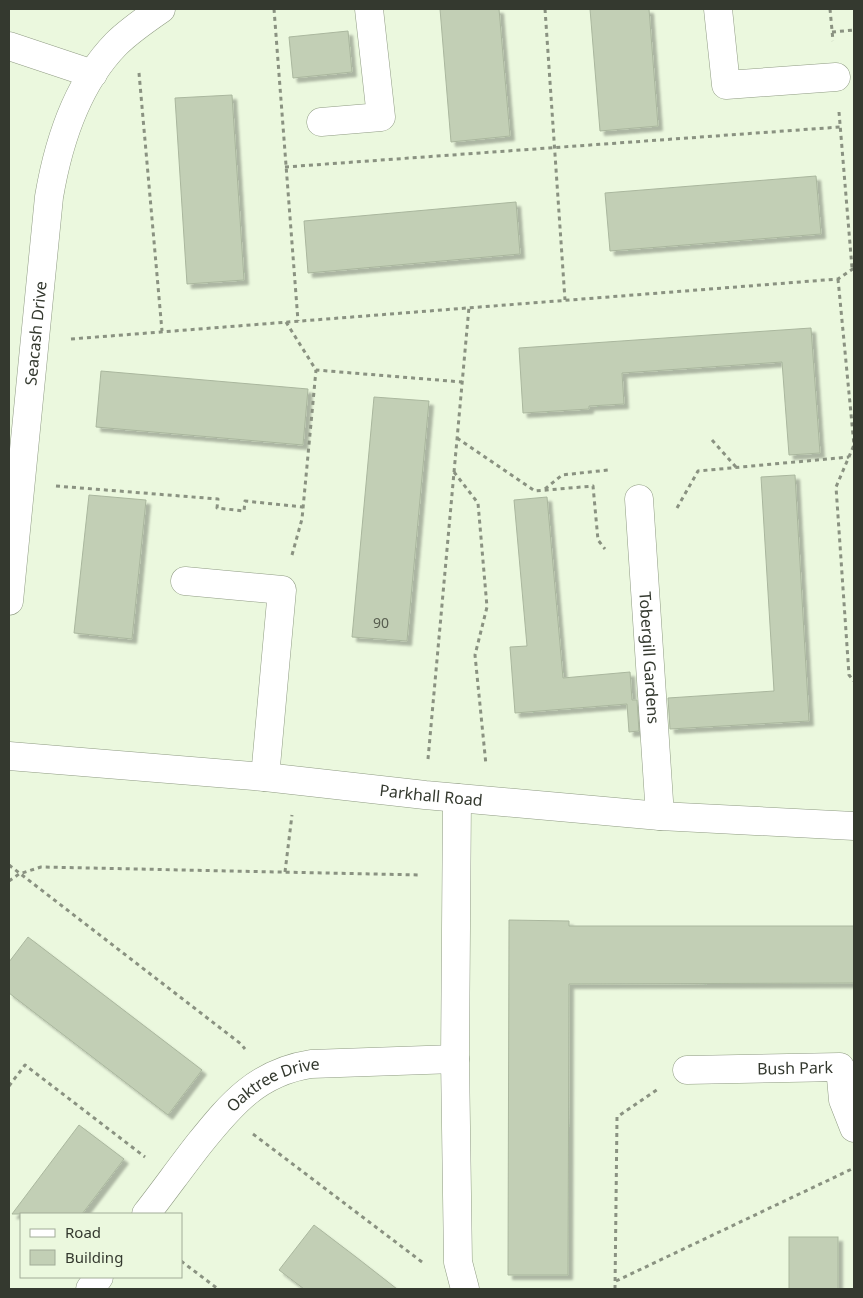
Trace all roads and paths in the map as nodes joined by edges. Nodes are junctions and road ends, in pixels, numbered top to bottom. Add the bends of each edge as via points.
1 (161, 9) edge
2 (274, 9) edge
3 (369, 9) edge
4 (545, 9) edge
5 (718, 9) edge
6 (830, 9) edge
7 (854, 30) edge
8 (832, 32) junction
9 (116, 44) junction
10 (9, 46) edge
11 (93, 74) junction
12 (836, 77) junction
13 (321, 122) dead end
14 (840, 127) junction
15 (554, 148) junction
16 (286, 167) junction
17 (853, 268) edge
18 (838, 279) junction
19 (565, 300) junction
20 (469, 308) junction
21 (298, 321) junction
22 (286, 322) junction
23 (162, 332) junction
24 (35, 342) junction
25 (316, 370) junction
26 (462, 382) junction
27 (852, 407) edge
28 (457, 438) junction
29 (712, 440) dead end
30 (849, 457) junction
31 (736, 467) junction
32 (608, 470) dead end
33 (454, 472) junction
34 (544, 490) junction
35 (16, 495) edge
36 (303, 506) junction
37 (640, 506) joint
38 (609, 553) dead end
39 (185, 581) dead end
40 (282, 590) junction
41 (9, 600) edge
42 (854, 681) edge
43 (9, 756) edge
44 (265, 777) junction
45 (296, 781) junction
46 (424, 795) junction
47 (457, 798) junction
48 (490, 801) junction
49 (660, 816) junction
50 (854, 826) edge
51 (9, 866) edge
52 (285, 872) junction
53 (20, 874) junction
54 (456, 876) junction
55 (9, 880) edge
56 (455, 1059) junction
57 (687, 1070) joint
58 (268, 1077) junction
59 (9, 1086) edge
60 (224, 1112) junction
61 (854, 1128) edge
62 (854, 1168) edge
63 (173, 1179) junction
64 (147, 1213) edge
65 (182, 1262) edge
66 (458, 1262) junction
67 (98, 1278) edge
68 (616, 1281) junction
69 (90, 1289) edge
70 (218, 1289) edge
71 (465, 1289) edge
72 (615, 1289) edge

1 - 9 street, Seacash Drive
2 - 16 path
3 - 13 street via 382,117
4 - 15 path
5 - 12 street via 726,85
6 - 8 path
7 - 8 path
8 - 12 path
9 - 11 street, Seacash Drive
9 - 23 path via 138,72
10 - 11 street
11 - 24 street, Seacash Drive via 62,138 54,166
12 - 14 path
14 - 15 path
14 - 17 path
15 - 16 path
15 - 19 path
16 - 21 path
17 - 18 path
18 - 19 path
18 - 27 path
19 - 20 path
20 - 21 path
20 - 26 path
21 - 22 path
22 - 23 path
22 - 25 path
23 - 24 path
24 - 35 street, Seacash Drive
25 - 26 path
25 - 36 path
26 - 28 path
27 - 30 path via 854,445
28 - 33 path
28 - 34 path via 535,491
29 - 31 path
30 - 31 path
30 - 42 path via 836,487 849,675
31 - 37 path via 698,471 676,509
32 - 34 path via 562,475
33 - 46 path
33 - 48 path via 478,503 487,607 475,655
34 - 38 path via 594,486 598,540
35 - 36 path via 218,499 217,508 244,511 246,500
35 - 41 street, Seacash Drive
36 - 40 path
37 - 49 street, Tobergill Gardens
39 - 40 street
40 - 44 street
43 - 44 street, Parkhall Road
44 - 45 street, Parkhall Road
45 - 46 street, Parkhall Road
45 - 52 path
46 - 47 street, Parkhall Road
47 - 48 street, Parkhall Road
47 - 54 street
48 - 49 street, Parkhall Road
49 - 50 street, Parkhall Road
51 - 53 path
52 - 53 path via 41,867
52 - 54 path
53 - 55 path
53 - 58 path via 241,1044
54 - 56 street
56 - 58 street, Oaktree Drive via 311,1064 288,1068
56 - 66 street
57 - 61 street, Bush Park via 840,1067 843,1100
57 - 68 path via 617,1117
58 - 60 street, Oaktree Drive
59 - 63 path via 25,1065
60 - 63 street, Oaktree Drive
60 - 66 path via 433,1270
62 - 68 path
63 - 64 street, Oaktree Drive
65 - 70 path
66 - 71 street
67 - 69 street
68 - 72 path

